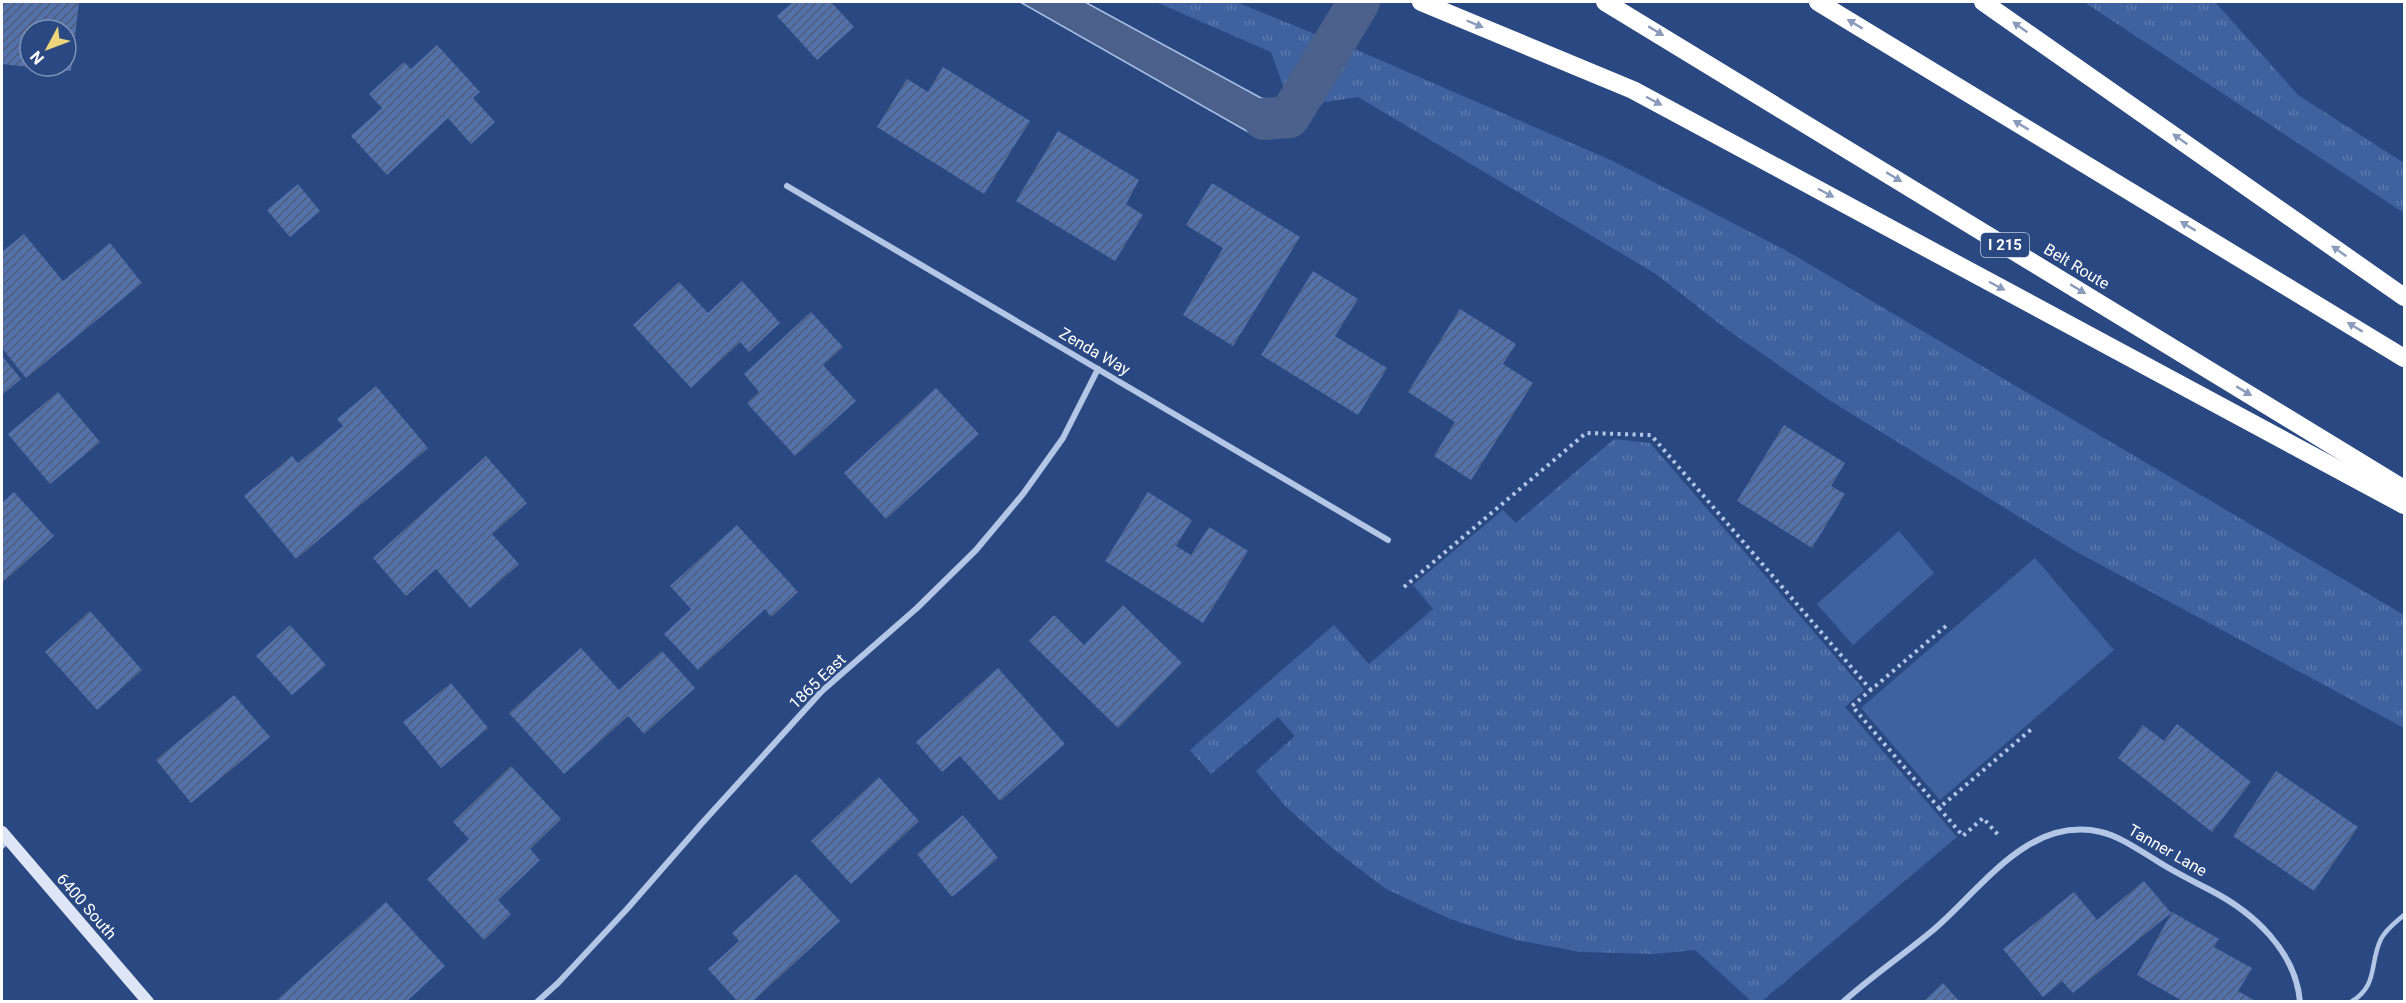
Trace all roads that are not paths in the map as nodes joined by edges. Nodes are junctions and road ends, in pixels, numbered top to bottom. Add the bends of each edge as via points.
1 (1421, 2) edge
2 (1605, 2) edge
3 (1818, 2) edge
4 (1983, 2) edge
5 (787, 186) dead end
6 (2404, 297) edge
7 (2404, 358) edge
8 (1098, 369) junction
9 (2404, 489) edge
10 (2404, 505) edge
11 (1388, 540) dead end
12 (4, 840) edge
13 (2404, 915) edge
14 (148, 1002) edge
15 (537, 1002) edge
16 (1843, 1002) edge
17 (2300, 1002) edge
18 (2351, 1002) edge

1 -> 10 highway via 1633,90
2 -> 9 highway, Belt Route / I 215
7 -> 3 highway
6 -> 4 highway
5 - 8 street, Zenda Way
8 - 11 street, Zenda Way
8 - 15 street, 1865 East via 1063,438 976,550 822,691 627,909
12 - 14 street, 6400 South
13 - 18 lane via 2382,938 2369,984
16 - 17 street, Tanner Lane via 1935,929 2014,853 2063,831 2088,830 2115,836 2225,897 2268,933 2292,966

